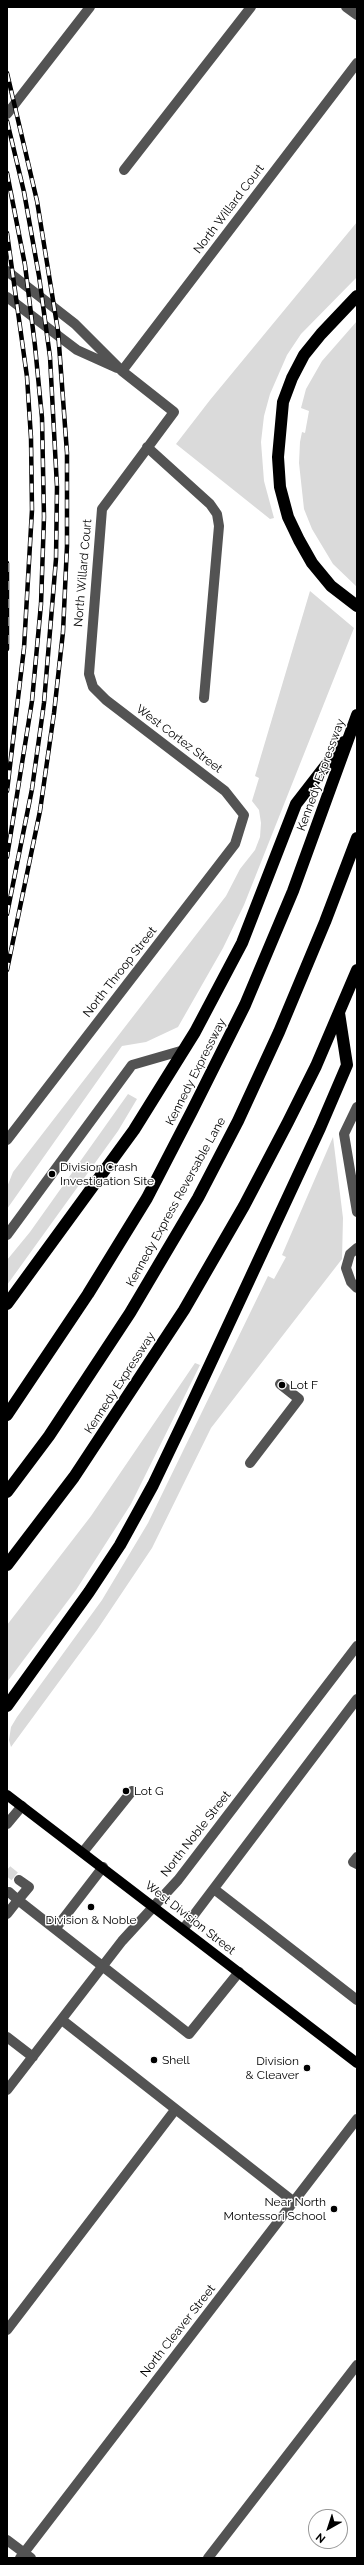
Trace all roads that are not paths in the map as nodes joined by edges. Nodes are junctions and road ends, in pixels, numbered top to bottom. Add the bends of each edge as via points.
1 (90, 7) edge
2 (251, 7) edge
3 (346, 7) edge
4 (357, 15) edge
5 (357, 63) edge
6 (7, 114) edge
7 (124, 170) dead end
8 (7, 272) edge
9 (357, 296) edge
10 (7, 297) edge
11 (122, 371) junction
12 (147, 447) junction
13 (357, 606) edge
14 (94, 687) joint
15 (204, 698) dead end
16 (357, 715) edge
17 (352, 731) junction
18 (244, 815) joint
19 (357, 838) edge
20 (357, 970) edge
21 (339, 1013) junction
22 (184, 1050) junction
23 (357, 1107) edge
24 (7, 1140) edge
25 (357, 1212) edge
26 (7, 1235) edge
27 (357, 1248) edge
28 (357, 1288) edge
29 (7, 1304) edge
30 (280, 1384) dead end
31 (7, 1415) edge
32 (250, 1463) dead end
33 (7, 1492) edge
34 (7, 1565) edge
35 (357, 1646) edge
36 (357, 1699) edge
37 (7, 1706) edge
38 (132, 1791) dead end
39 (7, 1795) edge
40 (22, 1806) junction
41 (7, 1824) edge
42 (83, 1852) junction
43 (357, 1857) edge
44 (357, 1864) edge
45 (103, 1867) junction
46 (19, 1880) tunnel mouth
47 (214, 1888) junction
48 (8, 1892) dead end
49 (18, 1900) junction
50 (155, 1906) junction
51 (7, 1914) edge
52 (56, 1928) junction
53 (184, 1928) junction
54 (103, 1966) junction
55 (239, 1972) junction
56 (357, 2000) edge
57 (62, 2020) junction
58 (7, 2037) edge
59 (33, 2057) junction
60 (357, 2063) edge
61 (7, 2090) edge
62 (176, 2110) junction
63 (357, 2119) edge
64 (294, 2202) junction
65 (7, 2330) edge
66 (357, 2365) edge
67 (7, 2540) edge
68 (25, 2556) edge
69 (208, 2558) edge

1 - 6 street
2 - 7 street
3 - 4 street
5 - 11 street, North Willard Court
8 - 11 street via 75,324
9 - 13 highway via 304,355 292,378 284,402 278,457 280,487 288,517 299,540 312,563 331,586
10 - 11 street via 77,350
11 - 12 street, North Willard Court via 174,412
12 - 14 street, North Willard Court via 107,501 100,518 89,674
12 - 15 street via 210,504 217,514 219,526
14 - 18 street, West Cortez Street via 106,700 225,791
16 - 17 highway, Kennedy Expressway
17 - 22 highway via 296,804 242,943
17 - 31 highway, Kennedy Expressway via 293,891 245,1005 192,1111 147,1198 88,1294
18 - 24 street, North Throop Street via 235,844
19 - 33 highway, Kennedy Express Reversable Lane via 279,1032 238,1121 198,1198 130,1313 49,1436
20 - 21 highway, Kennedy Expressway
21 - 34 highway, Kennedy Expressway via 284,1129 184,1310 74,1477
21 - 37 highway via 347,1065 153,1485 120,1545 90,1592
22 - 26 street via 132,1065
22 - 29 highway via 134,1130
23 - 25 street via 344,1134
27 - 28 street via 350,1254 346,1268 351,1282
30 - 32 street via 299,1399
35 - 50 street, North Noble Street via 178,1880
36 - 47 street
38 - 42 street
39 - 40 main road, West Division Street
40 - 41 street
40 - 42 main road, West Division Street
42 - 45 main road, West Division Street
43 - 44 street via 353,1862
45 - 50 main road, West Division Street
45 - 52 street
46 - 49 street via 29,1887
47 - 53 street
47 - 56 street
48 - 49 street
49 - 51 street
49 - 52 street
50 - 53 main road, West Division Street
50 - 54 street, North Noble Street via 122,1941
52 - 54 street
53 - 55 main road, West Division Street
54 - 55 street via 189,2034
54 - 57 street, North Noble Street
55 - 60 main road, West Division Street
57 - 59 street, North Noble Street
57 - 62 street
58 - 59 street
59 - 61 street, North Noble Street
62 - 64 street
62 - 65 street
63 - 64 street, North Cleaver Street
64 - 68 street, North Cleaver Street
66 - 69 street
67 - 68 street

